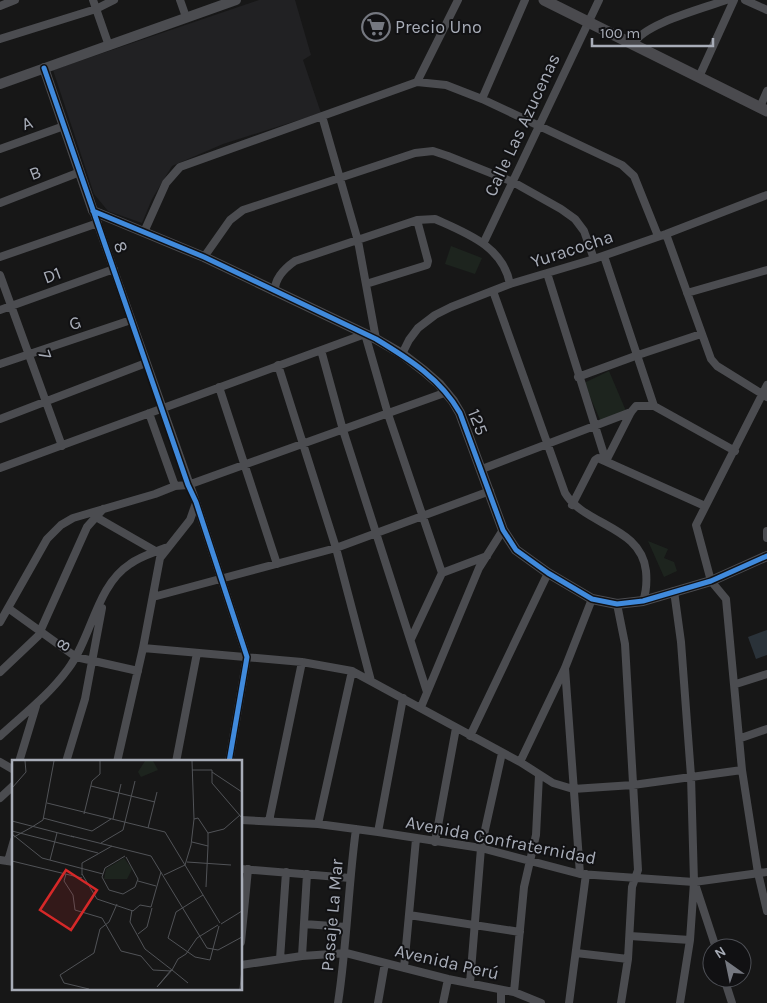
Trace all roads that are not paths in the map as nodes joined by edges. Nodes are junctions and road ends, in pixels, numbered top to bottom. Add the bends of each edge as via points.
1 (15, 0) edge
2 (93, 0) edge
3 (114, 0) edge
4 (180, 0) edge
5 (236, 0) edge
6 (458, 0) edge
7 (525, 0) edge
8 (544, 0) edge
9 (599, 0) edge
10 (726, 0) edge
11 (734, 0) edge
12 (745, 0) edge
13 (0, 6) edge
14 (96, 9) junction
15 (767, 10) edge
16 (186, 17) junction
17 (588, 22) junction
18 (0, 39) edge
19 (634, 44) junction
20 (109, 46) junction
21 (44, 68) junction
22 (700, 77) junction
23 (417, 82) junction
24 (0, 84) edge
25 (767, 91) edge
26 (482, 99) junction
27 (764, 109) edge
28 (322, 116) junction
29 (64, 126) junction
30 (538, 126) junction
31 (0, 149) edge
32 (80, 172) junction
33 (342, 178) junction
34 (513, 182) junction
35 (767, 195) edge
36 (0, 203) edge
37 (93, 211) junction
38 (417, 220) junction
39 (98, 223) junction
40 (144, 232) junction
41 (662, 235) junction
42 (358, 241) junction
43 (484, 242) junction
44 (604, 256) junction
45 (0, 257) edge
46 (204, 257) junction
47 (594, 259) junction
48 (114, 269) junction
49 (767, 270) edge
50 (547, 273) junction
51 (0, 275) edge
52 (366, 284) junction
53 (510, 284) junction
54 (493, 291) junction
55 (275, 292) junction
56 (687, 293) junction
57 (11, 306) junction
58 (0, 310) edge
59 (131, 320) junction
60 (365, 334) junction
61 (701, 334) junction
62 (376, 339) junction
63 (321, 350) junction
64 (29, 354) junction
65 (402, 354) junction
66 (638, 355) junction
67 (146, 363) junction
68 (0, 364) edge
69 (278, 365) junction
70 (578, 377) junction
71 (767, 386) edge
72 (219, 387) junction
73 (447, 392) junction
74 (765, 396) edge
75 (46, 403) junction
76 (654, 406) junction
77 (162, 408) junction
78 (631, 412) junction
79 (149, 413) junction
80 (388, 414) junction
81 (0, 419) edge
82 (594, 426) junction
83 (343, 430) junction
84 (547, 444) junction
85 (303, 445) junction
86 (62, 446) junction
87 (735, 451) junction
88 (606, 461) junction
89 (244, 466) junction
90 (0, 468) edge
91 (482, 469) junction
92 (188, 485) junction
93 (175, 486) junction
94 (490, 491) junction
95 (196, 502) junction
96 (572, 505) junction
97 (705, 506) junction
98 (103, 509) junction
99 (424, 515) junction
100 (96, 517) junction
101 (503, 530) junction
102 (767, 531) edge
103 (377, 532) junction
104 (767, 538) edge
105 (165, 548) junction
106 (336, 548) junction
107 (157, 552) junction
108 (487, 556) junction
109 (767, 556) edge
110 (277, 564) junction
111 (442, 573) junction
112 (548, 574) junction
113 (221, 579) junction
114 (711, 581) junction
115 (674, 591) junction
116 (106, 592) junction
117 (153, 597) junction
118 (592, 599) junction
119 (643, 601) junction
120 (617, 604) junction
121 (8, 608) junction
122 (0, 622) edge
123 (41, 630) junction
124 (410, 639) junction
125 (143, 648) junction
126 (197, 653) junction
127 (247, 657) junction
128 (76, 658) junction
129 (91, 660) junction
130 (302, 662) junction
131 (565, 668) junction
132 (138, 671) junction
133 (352, 671) junction
134 (0, 672) edge
135 (767, 674) edge
136 (371, 681) junction
137 (736, 684) junction
138 (427, 692) junction
139 (403, 698) junction
140 (36, 706) junction
141 (421, 707) junction
142 (456, 728) junction
143 (767, 729) edge
144 (0, 736) edge
145 (470, 736) junction
146 (741, 738) junction
147 (502, 753) junction
148 (20, 760) edge
149 (67, 760) edge
150 (117, 760) edge
151 (176, 760) edge
152 (229, 760) edge
153 (0, 762) edge
154 (520, 762) junction
155 (12, 769) edge
156 (742, 770) junction
157 (539, 775) junction
158 (691, 776) junction
159 (633, 785) junction
160 (12, 787) edge
161 (573, 789) junction
162 (0, 798) edge
163 (242, 820) edge
164 (269, 821) junction
165 (318, 824) junction
166 (356, 829) junction
167 (378, 832) junction
168 (416, 839) junction
169 (435, 842) junction
170 (12, 846) edge
171 (481, 848) junction
172 (7, 861) edge
173 (528, 862) junction
174 (245, 869) edge
175 (286, 872) junction
176 (767, 872) edge
177 (758, 873) junction
178 (307, 874) junction
179 (583, 874) junction
180 (637, 877) junction
181 (350, 878) junction
182 (694, 882) junction
183 (767, 911) edge
184 (410, 915) junction
185 (242, 924) edge
186 (304, 924) junction
187 (475, 925) junction
188 (346, 927) junction
189 (520, 932) junction
190 (630, 936) junction
191 (713, 938) edge
192 (690, 940) junction
193 (346, 953) junction
194 (576, 953) junction
195 (302, 956) junction
196 (280, 959) junction
197 (628, 959) junction
198 (385, 963) junction
199 (242, 965) edge
200 (404, 968) junction
201 (448, 979) junction
202 (470, 983) junction
203 (727, 988) edge
204 (501, 990) junction
205 (514, 992) junction
206 (338, 1003) edge
207 (378, 1003) edge
208 (443, 1003) edge
209 (501, 1003) edge
210 (541, 1003) edge
211 (570, 1003) edge
212 (621, 1003) edge
213 (680, 1003) edge
214 (732, 1003) edge

1 - 13 street
2 - 14 street
3 - 14 street
4 - 16 street
5 - 16 street
6 - 23 street
7 - 26 street
8 - 17 main road
9 - 17 street, Calle Las Azucenas
10 - 19 street via 648,29
11 - 22 street
12 - 15 street
14 - 18 street
14 - 20 street
16 - 20 street
17 - 19 main road
17 - 30 street, Calle Las Azucenas
19 - 22 main road
20 - 21 street
21 - 24 street
21 - 29 street, 8
22 - 27 main road
23 - 26 street via 446,85
23 - 28 street
25 - 27 street
26 - 30 street
28 - 33 street
28 - 40 street via 180,167 166,183
29 - 31 street, A
29 - 32 street, 8
30 - 34 street, Calle Las Azucenas
30 - 41 street via 622,165 634,176
32 - 36 street, B
32 - 37 street, 8
33 - 34 street via 415,153 434,151
33 - 42 street
33 - 46 street via 244,210 227,224
34 - 43 street, Calle Las Azucenas
34 - 47 street via 575,219 587,238
35 - 41 street, Yuracocha
37 - 39 street, 8
37 - 40 street, 125
38 - 42 street
38 - 43 street via 434,219
38 - 52 street via 427,265
39 - 45 street
39 - 48 street, 8
40 - 46 street, 125
41 - 44 street, Yuracocha
41 - 56 street
42 - 52 street
42 - 55 street via 295,261 282,272 274,287
43 - 53 street via 503,264
44 - 47 street, Yuracocha
44 - 66 street
46 - 55 street, 125
47 - 50 street, Yuracocha
48 - 57 street, D1
48 - 59 street, 8
49 - 56 street
50 - 53 street, Yuracocha
50 - 70 street
51 - 57 street, 7
52 - 62 street
53 - 54 street, Yuracocha
54 - 65 street, Yuracocha via 435,315 413,334
54 - 84 street
55 - 60 street, 125
56 - 61 street
57 - 58 street, D1
57 - 64 street, 7
59 - 64 street, G
59 - 67 street, 8
60 - 62 street, 125
60 - 63 street
60 - 80 street
61 - 66 street
61 - 74 street via 717,366
62 - 65 street, 125
63 - 69 street
63 - 83 street
64 - 68 street, G
64 - 75 street, 7
65 - 73 street, 125
66 - 70 street
66 - 76 street
67 - 75 street
67 - 77 street, 8
69 - 72 street
69 - 85 street
70 - 82 street
71 - 74 street
72 - 77 street
72 - 89 street
73 - 80 street
73 - 91 street, 125 via 460,413
74 - 87 street
75 - 81 street
75 - 86 street, 7
76 - 78 street via 636,406
76 - 87 street
77 - 79 street
77 - 92 street, 8
78 - 82 street
78 - 88 street
79 - 86 street
79 - 93 street
80 - 83 street
80 - 99 street
82 - 84 street
82 - 88 street
83 - 85 street
83 - 103 street
84 - 91 street
84 - 96 street
85 - 89 street
85 - 106 street
86 - 90 street
87 - 97 street
88 - 96 street via 595,460
88 - 97 street
89 - 92 street
89 - 110 street
91 - 94 street, 125
92 - 93 street
92 - 95 street, 8
93 - 98 street
94 - 99 street
94 - 101 street, 125
95 - 105 street via 190,520
95 - 113 street, 8
96 - 119 street via 629,539 638,548 645,561 647,590
97 - 114 street via 696,531
98 - 100 street
98 - 121 street via 73,518 52,532
99 - 103 street
99 - 111 street
100 - 107 street
100 - 123 street via 87,527 66,570
101 - 108 street
101 - 112 street, 125 via 516,550
102 - 104 street
103 - 106 street
103 - 124 street
105 - 107 street, 8
105 - 117 street
106 - 110 street
106 - 136 street
107 - 116 street, 8 via 129,564
108 - 111 street
108 - 138 street via 469,589
109 - 114 street, 125
110 - 113 street
111 - 124 street
112 - 118 street, 125
112 - 145 street
113 - 117 street
113 - 127 street, 8
114 - 115 street, 125
114 - 137 street via 726,599
115 - 119 street, 125
115 - 158 street
116 - 128 street, 8
116 - 129 street
117 - 125 street
118 - 120 street, 125
118 - 131 street
119 - 120 street, 125
120 - 159 street via 625,644
121 - 122 street
121 - 123 street
123 - 128 street
123 - 134 street
124 - 138 street
125 - 126 street
125 - 132 street
126 - 127 street
126 - 151 street
127 - 130 street
127 - 152 street
128 - 129 street
128 - 140 street, 8
129 - 132 street
129 - 149 street via 85,699
130 - 133 street
130 - 164 street
131 - 154 street
131 - 161 street
132 - 150 street
133 - 136 street
133 - 165 street
135 - 137 street
136 - 139 street
137 - 146 street
138 - 141 street
139 - 141 street
139 - 167 street
140 - 144 street, 8
140 - 148 street
141 - 142 street
142 - 145 street
142 - 169 street
143 - 146 street
145 - 147 street
146 - 156 street
147 - 154 street
147 - 171 street
153 - 155 street
154 - 157 street
156 - 158 street
156 - 177 street
157 - 161 street
157 - 173 street via 536,835
158 - 159 street
158 - 182 street
159 - 161 street
159 - 180 street
160 - 162 street
161 - 179 street
163 - 164 street, Avenida Confraternidad
164 - 165 street, Avenida Confraternidad
165 - 166 street, Avenida Confraternidad
166 - 167 street, Avenida Confraternidad
166 - 181 street, Pasaje La Mar
167 - 168 street, Avenida Confraternidad
168 - 169 street, Avenida Confraternidad
168 - 184 street
169 - 171 street, Avenida Confraternidad
170 - 172 street
171 - 173 street, Avenida Confraternidad
171 - 187 street
173 - 179 street, Avenida Confraternidad
173 - 189 street
174 - 175 street
174 - 185 street
175 - 178 street
175 - 196 street
176 - 177 street, Avenida Confraternidad
177 - 182 street, Avenida Confraternidad
177 - 183 street
178 - 181 street
178 - 186 street
179 - 180 street, Avenida Confraternidad
179 - 194 street
180 - 182 street, Avenida Confraternidad
180 - 190 street via 632,887
181 - 188 street, Pasaje La Mar
182 - 191 street
182 - 192 street
184 - 187 street
184 - 200 street
186 - 188 street
186 - 195 street
187 - 189 street
187 - 202 street
188 - 193 street, Pasaje La Mar
189 - 205 street
190 - 192 street
190 - 197 street
192 - 213 street
193 - 195 street, Avenida Perú
193 - 198 street, Avenida Perú
193 - 206 street, Pasaje La Mar
194 - 197 street
194 - 211 street
195 - 196 street, Avenida Perú
196 - 199 street, Avenida Perú
197 - 212 street
198 - 200 street, Avenida Perú
198 - 207 street
200 - 201 street, Avenida Perú
201 - 202 street, Avenida Perú
201 - 208 street
202 - 204 street, Avenida Perú
203 - 214 street
204 - 205 street, Avenida Perú
204 - 209 street
205 - 210 street, Avenida Perú

